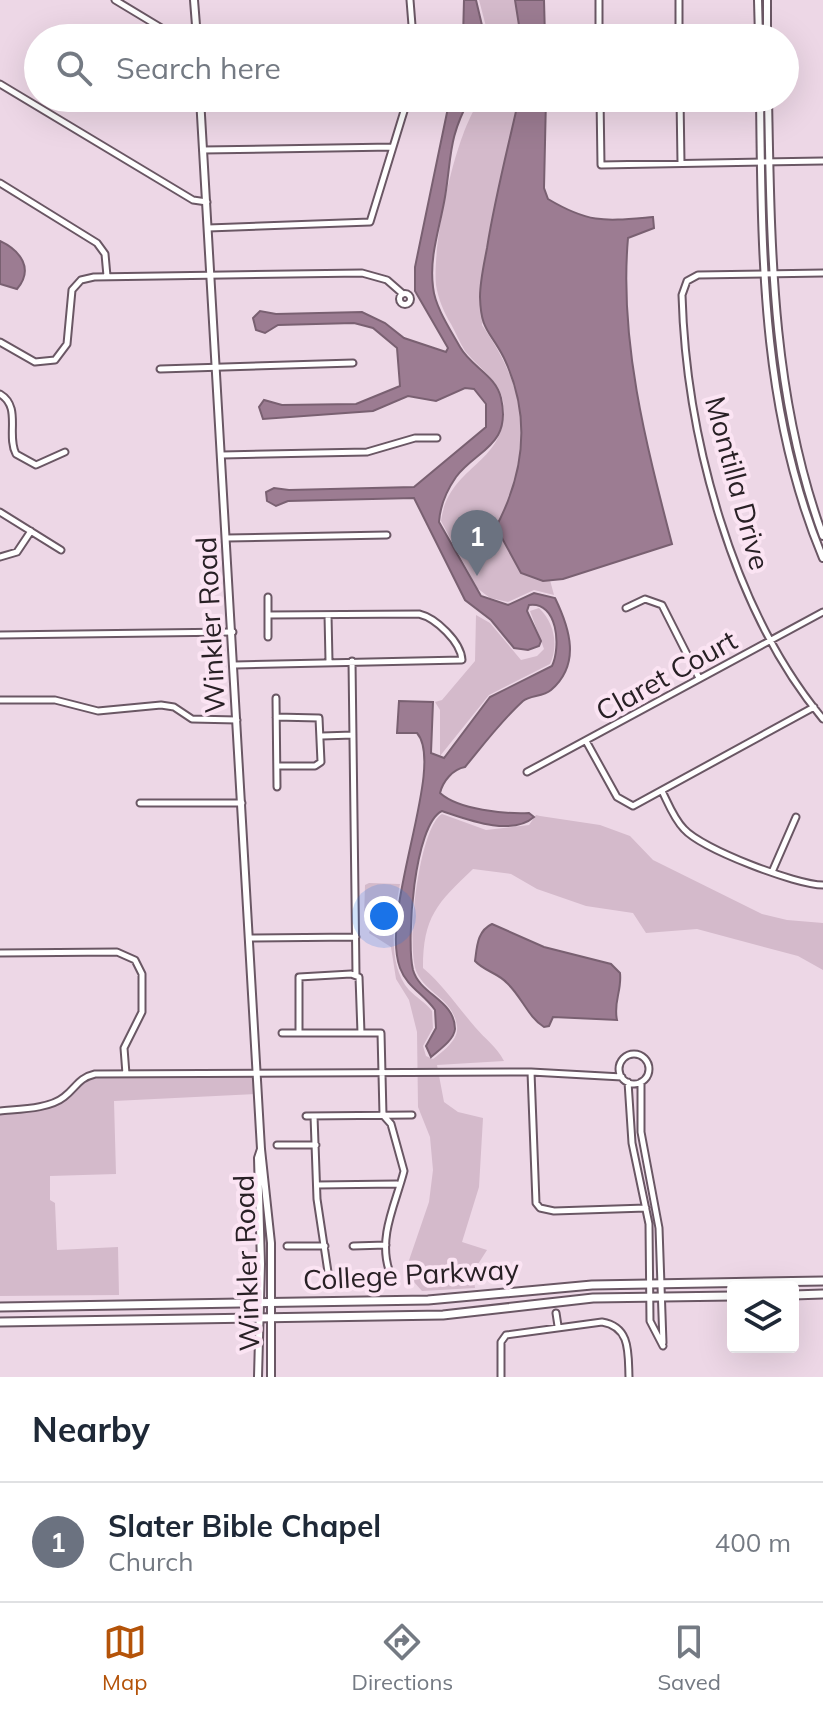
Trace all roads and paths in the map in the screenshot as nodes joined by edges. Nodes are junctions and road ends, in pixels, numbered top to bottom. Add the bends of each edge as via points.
1 (115, 0) edge
2 (194, 0) edge
3 (410, 0) edge
4 (599, 0) edge
5 (679, 0) edge
6 (758, 0) edge
7 (767, 0) edge
8 (155, 24) edge
9 (196, 24) edge
10 (412, 24) edge
11 (599, 24) edge
12 (679, 24) edge
13 (759, 24) edge
14 (767, 24) edge
15 (0, 84) edge
16 (24, 98) edge
17 (47, 112) edge
18 (201, 112) edge
19 (404, 112) edge
20 (600, 112) edge
21 (680, 112) edge
22 (760, 112) edge
23 (768, 112) edge
24 (393, 147) junction
25 (203, 150) junction
26 (761, 161) junction
27 (769, 161) junction
28 (823, 161) edge
29 (681, 163) junction
30 (0, 183) edge
31 (207, 202) junction
32 (208, 228) junction
33 (823, 273) edge
34 (763, 274) junction
35 (772, 274) junction
36 (107, 276) junction
37 (211, 276) junction
38 (403, 294) dead end
39 (0, 342) edge
40 (353, 363) dead end
41 (217, 366) junction
42 (160, 369) dead end
43 (0, 394) edge
44 (437, 438) dead end
45 (65, 452) dead end
46 (222, 455) junction
47 (0, 512) edge
48 (31, 531) junction
49 (387, 535) dead end
50 (823, 536) edge
51 (227, 538) junction
52 (61, 550) dead end
53 (0, 557) edge
54 (823, 558) edge
55 (268, 597) dead end
56 (626, 608) dead end
57 (823, 612) edge
58 (268, 615) junction
59 (328, 615) junction
60 (233, 632) junction
61 (0, 635) edge
62 (268, 637) dead end
63 (771, 640) junction
64 (329, 661) junction
65 (352, 661) junction
66 (235, 665) junction
67 (699, 678) junction
68 (276, 698) dead end
69 (0, 700) edge
70 (814, 707) junction
71 (276, 717) junction
72 (823, 719) edge
73 (238, 720) junction
74 (353, 735) junction
75 (322, 736) junction
76 (586, 741) junction
77 (277, 766) junction
78 (527, 772) dead end
79 (277, 787) dead end
80 (662, 791) junction
81 (140, 803) dead end
82 (243, 803) junction
83 (796, 817) dead end
84 (772, 872) junction
85 (823, 885) edge
86 (356, 937) junction
87 (250, 938) junction
88 (0, 953) edge
89 (356, 974) junction
90 (282, 1033) dead end
91 (299, 1033) junction
92 (361, 1033) junction
93 (619, 1067) junction
94 (531, 1072) junction
95 (258, 1073) junction
96 (126, 1074) junction
97 (382, 1074) junction
98 (608, 1074) junction
99 (622, 1077) junction
100 (628, 1082) junction
101 (641, 1082) junction
102 (0, 1111) edge
103 (383, 1115) junction
104 (412, 1115) dead end
105 (306, 1116) dead end
106 (314, 1116) junction
107 (277, 1145) dead end
108 (316, 1145) junction
109 (261, 1149) junction
110 (397, 1184) junction
111 (317, 1185) junction
112 (646, 1208) junction
113 (386, 1245) junction
114 (287, 1246) dead end
115 (325, 1246) junction
116 (353, 1246) dead end
117 (389, 1270) dead end
118 (328, 1272) dead end
119 (823, 1281) edge
120 (651, 1284) junction
121 (661, 1284) junction
122 (823, 1294) edge
123 (799, 1295) edge
124 (727, 1296) edge
125 (661, 1297) junction
126 (650, 1298) junction
127 (273, 1302) junction
128 (260, 1303) junction
129 (137, 1305) junction
130 (0, 1307) edge
131 (556, 1313) dead end
132 (258, 1318) junction
133 (271, 1319) junction
134 (137, 1320) junction
135 (0, 1322) edge
136 (558, 1326) junction
137 (258, 1377) edge
138 (271, 1377) edge
139 (501, 1377) edge
140 (629, 1377) edge

1 - 8 street
2 - 9 street
3 - 10 street
4 - 11 street
5 - 12 street
6 - 13 street
7 - 14 street
15 - 16 street
17 - 31 street via 193,200
18 - 25 street, Winkler Road
19 - 24 street
20 - 29 street via 601,165
21 - 29 street
22 - 26 street
23 - 27 street
24 - 25 street
24 - 32 street via 370,222
25 - 31 street, Winkler Road
26 - 27 street
26 - 29 street
26 - 34 street
27 - 28 street
27 - 35 street
30 - 36 street via 97,243 105,254
31 - 32 street, Winkler Road
32 - 37 street, Winkler Road
33 - 35 street
34 - 35 street
34 - 54 street via 782,422
34 - 63 street, Montilla Drive via 698,275 685,285 682,301 707,464 741,576
35 - 50 street via 790,420
36 - 37 street
36 - 39 street via 87,278 72,290 67,344 55,360 35,362
37 - 38 street via 362,273 387,280
37 - 41 street, Winkler Road
40 - 41 street
41 - 42 street
41 - 46 street, Winkler Road
43 - 45 street via 12,410 16,454 36,465
44 - 46 street via 415,438 367,452
46 - 51 street, Winkler Road
47 - 48 street
48 - 52 street
48 - 53 street via 17,552
49 - 51 street
51 - 60 street, Winkler Road
55 - 58 street
56 - 67 street via 645,599 662,605
57 - 63 street, Claret Court
58 - 59 street
58 - 62 street
59 - 64 street
59 - 65 street via 425,615 456,643 462,660
60 - 61 street
60 - 66 street, Winkler Road
63 - 67 street, Claret Court
63 - 70 street, Montilla Drive
64 - 65 street
64 - 66 street
65 - 74 street
66 - 73 street, Winkler Road
67 - 76 street, Claret Court
68 - 71 street
69 - 73 street via 55,700 98,711 161,705 192,719
70 - 72 street, Montilla Drive
70 - 80 street
71 - 75 street via 319,718
71 - 77 street
73 - 82 street, Winkler Road
74 - 75 street
74 - 86 street
75 - 77 street via 321,762 315,766
76 - 78 street, Claret Court
76 - 80 street via 621,802 633,806
77 - 79 street
80 - 84 street via 689,834
81 - 82 street
82 - 87 street, Winkler Road
83 - 84 street
84 - 85 street via 798,883
86 - 87 street
86 - 89 street
87 - 95 street, Winkler Road
88 - 96 street via 117,952 135,960 142,974 142,1012 124,1048
89 - 91 street via 299,977
89 - 92 street
90 - 91 street
91 - 92 street
92 - 97 street via 381,1033
93 - 98 street
93 - 99 street
93 - 101 street via 628,1055 643,1057 649,1072
94 - 97 street
94 - 98 street
94 - 112 street via 536,1203 547,1211
95 - 96 street
95 - 97 street
95 - 109 street, Winkler Road
96 - 102 street via 81,1078 51,1104
97 - 103 street
98 - 99 street
99 - 100 street
100 - 101 street
100 - 112 street via 632,1143
101 - 121 street via 641,1132 658,1214
103 - 104 street
103 - 106 street
103 - 110 street via 391,1124 403,1164
105 - 106 street
106 - 108 street
107 - 108 street
108 - 111 street
109 - 127 street, Winkler Road
109 - 128 street, Winkler Road
110 - 111 street
110 - 113 street
111 - 115 street
112 - 120 street
113 - 116 street
113 - 117 street
114 - 115 street
115 - 118 street
119 - 121 main road, College Parkway
120 - 121 main road, College Parkway
120 - 126 street
120 - 127 main road, College Parkway via 453,1299
121 - 125 street
122 - 123 main road
124 - 125 main road, College Parkway
125 - 126 main road, College Parkway
125 - 126 street via 663,1346 650,1321
126 - 133 main road, College Parkway via 570,1300 440,1315
127 - 128 main road, College Parkway
127 - 133 street, Winkler Road
128 - 129 main road, College Parkway
128 - 132 street, Winkler Road
129 - 130 main road, College Parkway
129 - 134 main road
131 - 136 street
132 - 133 main road, College Parkway
132 - 134 main road, College Parkway
132 - 137 street, Winkler Road
133 - 138 street, Winkler Road
134 - 135 main road, College Parkway
136 - 139 street via 506,1335 501,1342
136 - 140 street via 615,1326 627,1343

